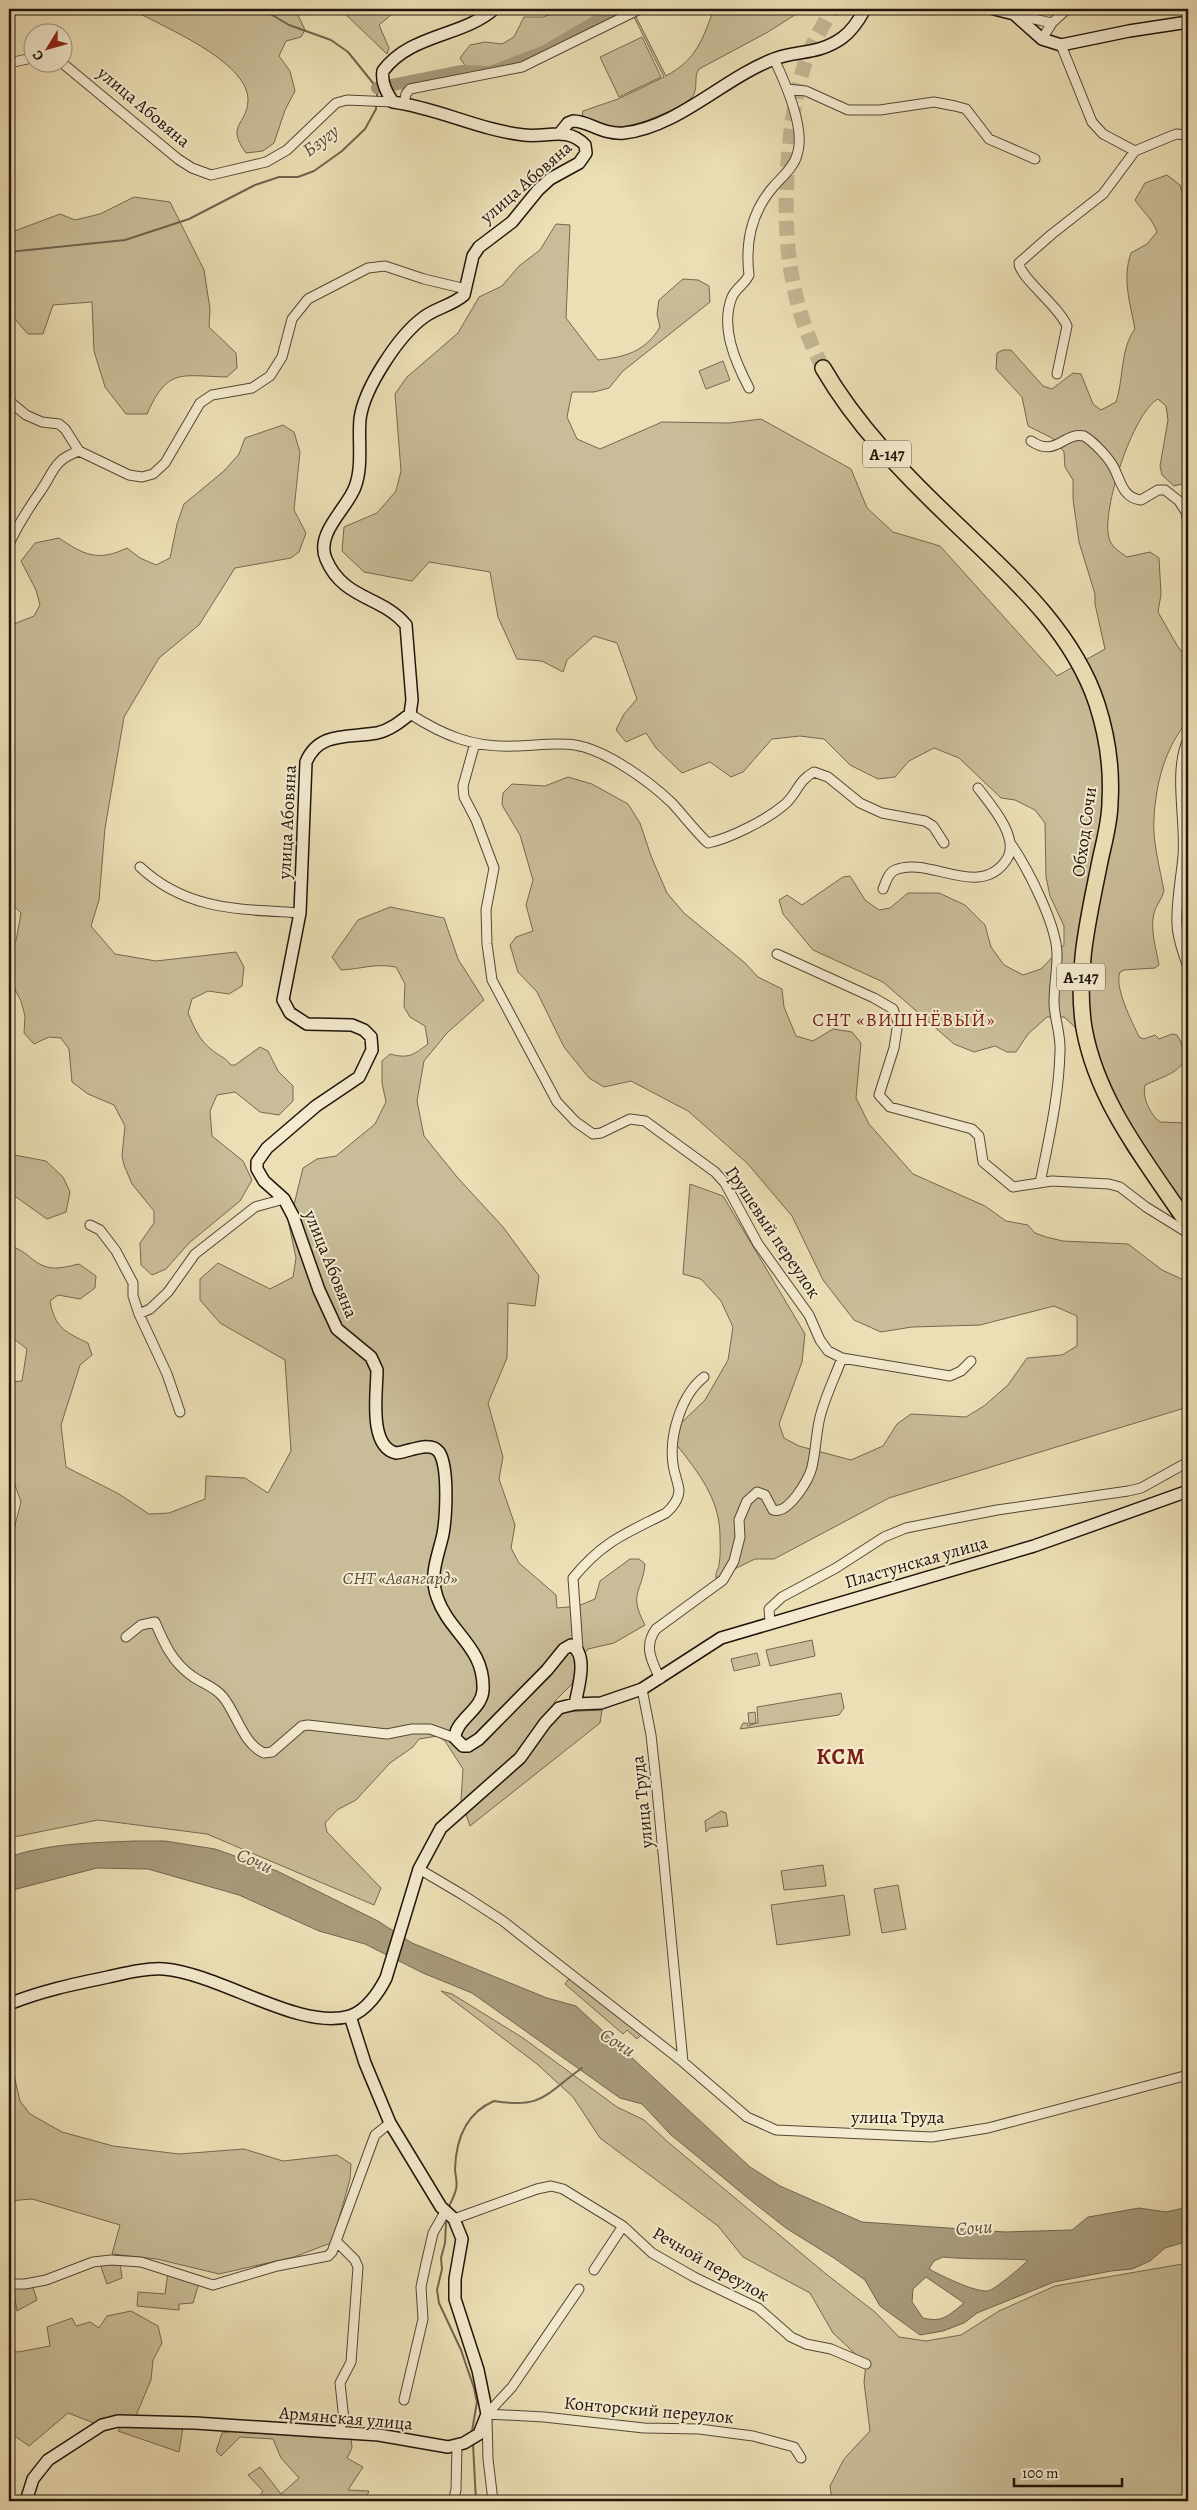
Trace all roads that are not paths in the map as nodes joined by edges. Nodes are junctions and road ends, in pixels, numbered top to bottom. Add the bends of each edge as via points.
1 (494, 9) edge
2 (640, 9) edge
3 (865, 9) edge
4 (994, 9) edge
5 (1067, 9) edge
6 (1014, 14) junction
7 (1052, 22) junction
8 (1188, 22) edge
9 (1042, 39) junction
10 (1061, 45) junction
11 (774, 59) junction
12 (22, 60) edge
13 (9, 63) edge
14 (72, 71) edge
15 (787, 89) junction
16 (393, 103) junction
17 (560, 133) junction
18 (1188, 134) edge
19 (1135, 151) junction
20 (1035, 160) dead end
21 (466, 289) junction
22 (823, 368) tunnel mouth
23 (1057, 374) dead end
24 (749, 388) dead end
25 (9, 401) edge
26 (1031, 441) dead end
27 (79, 451) junction
28 (1187, 508) edge
29 (1188, 522) edge
30 (9, 544) edge
31 (410, 714) junction
32 (1188, 739) edge
33 (475, 743) junction
34 (978, 788) dead end
35 (944, 843) dead end
36 (1011, 844) junction
37 (140, 867) dead end
38 (883, 889) dead end
39 (300, 913) junction
40 (777, 954) dead end
41 (1188, 968) edge
42 (1040, 1182) junction
43 (284, 1199) junction
44 (1188, 1224) edge
45 (90, 1225) dead end
46 (1188, 1233) edge
47 (139, 1314) junction
48 (842, 1358) junction
49 (971, 1361) dead end
50 (704, 1377) dead end
51 (180, 1412) dead end
52 (1188, 1462) edge
53 (1188, 1491) edge
54 (770, 1622) junction
55 (126, 1637) dead end
56 (578, 1650) junction
57 (660, 1679) junction
58 (642, 1689) junction
59 (575, 1704) junction
60 (456, 1738) junction
61 (419, 1869) junction
62 (9, 2004) edge
63 (350, 2016) junction
64 (683, 2062) junction
65 (1188, 2075) edge
66 (390, 2123) junction
67 (452, 2219) junction
68 (622, 2226) junction
69 (336, 2241) junction
70 (594, 2270) dead end
71 (9, 2284) edge
72 (579, 2289) dead end
73 (866, 2364) dead end
74 (404, 2400) dead end
75 (487, 2414) junction
76 (337, 2433) junction
77 (457, 2446) junction
78 (801, 2458) dead end
79 (26, 2501) edge
80 (453, 2501) edge
81 (493, 2501) edge

1 - 16 street via 400,55 384,71 385,87
2 - 16 street via 522,67 410,89
3 - 11 street, улица Абовяна via 852,29 821,50
4 - 6 street
5 - 7 street
6 - 7 street
6 - 9 street
7 - 9 street
8 - 10 street via 1129,30
9 - 10 street
10 - 19 street via 1092,122 1103,134
11 - 15 street
11 - 17 street, улица Абовяна via 739,75 677,114 641,129 611,133 573,122
12 - 13 street
14 - 16 street, улица Абовяна via 178,159 211,175 266,162 287,150 336,103 348,100
15 - 20 street via 806,91 848,110 880,110 934,102 966,109 989,139
15 - 24 street via 797,126 798,155 763,198 749,232 749,275 732,297 729,312 734,360
16 - 17 street, улица Абовяна via 523,135
17 - 21 street, улица Абовяна via 576,136 587,150 585,157 579,164 550,179 512,222 479,247 473,256
18 - 19 street via 1176,134
19 - 23 street via 1104,194 1019,263 1021,272 1052,303 1067,326
21 - 27 street via 385,266 368,268 308,299 292,319 282,357 270,376 252,388 212,395 200,403 165,463 153,474 142,477 129,475
21 - 31 street via 459,299 422,318 401,338 374,383 360,419 356,486 331,525 325,544 325,556 331,570 343,583 362,598 400,616 406,625 412,700
22 - 44 highway, Обход Сочи / А-147 via 846,405 877,442 1013,578 1066,642 1089,683 1097,703 1110,774 1108,818 1081,969 1084,1028 1102,1088 1134,1144
25 - 27 street via 26,415 65,429
26 - 28 street via 1046,448 1075,436 1084,436 1114,468 1129,495 1141,500 1158,490 1165,490
27 - 30 street via 67,455 54,467 23,515
28 - 29 street
31 - 33 street via 442,734
31 - 39 street, улица Абовяна via 396,726 377,733 348,735 324,742 312,750 306,762
32 - 41 street via 1180,780 1183,855 1176,926
33 - 35 street via 575,745 593,751 647,782 672,803 708,843 735,833 785,805 798,784 814,772 882,813 925,820
33 - 48 street, Грушевый переулок via 463,786 464,797 494,868 486,910 492,980 516,1019 557,1102 593,1134 630,1119 645,1121 715,1172 725,1183 758,1244 809,1315 820,1340 828,1351
34 - 36 street via 1000,816
36 - 38 street via 1009,855 1000,868 988,875 974,877 936,870 896,869 890,873
36 - 42 street via 1040,896 1056,939 1054,1003 1060,1048 1059,1082
37 - 39 street via 155,881 217,907
39 - 43 street, улица Абовяна via 284,989 286,1007 298,1020 307,1024 358,1027 371,1037 372,1050 359,1076 316,1106 268,1148 257,1162 259,1174
40 - 42 street via 893,1009 898,1022 894,1048 879,1095 884,1103 972,1129 979,1136 983,1162 1013,1187
42 - 46 street via 1120,1187
43 - 47 street, улица Абовяна via 254,1207 195,1254 168,1292 150,1309
43 - 60 street, улица Абовяна via 294,1216 319,1290 337,1329 375,1364 379,1438 396,1453 428,1446 439,1452 444,1470 444,1518 434,1565 437,1597 446,1616 475,1653 483,1688 478,1704 456,1731
45 - 47 street via 100,1230 116,1251 134,1283 133,1296
47 - 51 street
48 - 49 street, Грушевый переулок via 950,1376 962,1371
48 - 57 street via 820,1416 812,1468 799,1491 781,1511 773,1510 765,1495 757,1492 747,1502 739,1520 740,1537 734,1560 723,1580 651,1636 649,1656
50 - 56 street via 689,1392 674,1438 672,1464 679,1492 673,1507 614,1538 590,1557 573,1578
52 - 54 street via 1140,1488 1128,1491 996,1510 906,1528 884,1537 782,1597 769,1609
53 - 54 street, Пластунская улица via 1034,1546
54 - 57 street, Пластунская улица via 721,1638
55 - 60 street via 141,1625 155,1622 175,1660 191,1676 218,1692 251,1742 267,1754 302,1726 308,1725 387,1734 430,1729
56 - 59 street via 581,1659
56 - 60 street via 571,1645 564,1649 473,1744 463,1746
57 - 58 street, Пластунская улица
58 - 59 street, Пластунская улица via 601,1703
58 - 64 street, улица Труда via 658,1790
59 - 61 street, Пластунская улица via 559,1708 552,1714 520,1758 442,1828
61 - 63 street, Пластунская улица via 386,1978 378,1993
61 - 64 street, улица Труда via 503,1921
62 - 63 street via 35,1994 155,1969 204,1978 300,2015 319,2018
63 - 66 street
64 - 65 street, улица Труда via 747,2117 768,2128 911,2137 988,2128
66 - 67 street
66 - 69 street via 375,2135
67 - 68 street, Речной переулок via 551,2186 563,2189
67 - 74 street, Армянская улица via 433,2233 421,2287 423,2319
67 - 75 street via 462,2239 455,2299 478,2370
68 - 70 street
68 - 73 street, Речной переулок via 652,2253 758,2308 791,2337
69 - 71 street via 328,2256 277,2266 213,2285 141,2262 111,2260 93,2262 46,2280
69 - 76 street via 358,2267 351,2362 340,2383 344,2420
72 - 75 street via 512,2387
75 - 77 street via 479,2434
75 - 78 street, Конторский переулок via 753,2436 794,2447
75 - 81 street
76 - 77 street, Армянская улица via 379,2435
76 - 79 street, Армянская улица via 196,2423 112,2422 95,2429 48,2460 33,2479
77 - 80 street

